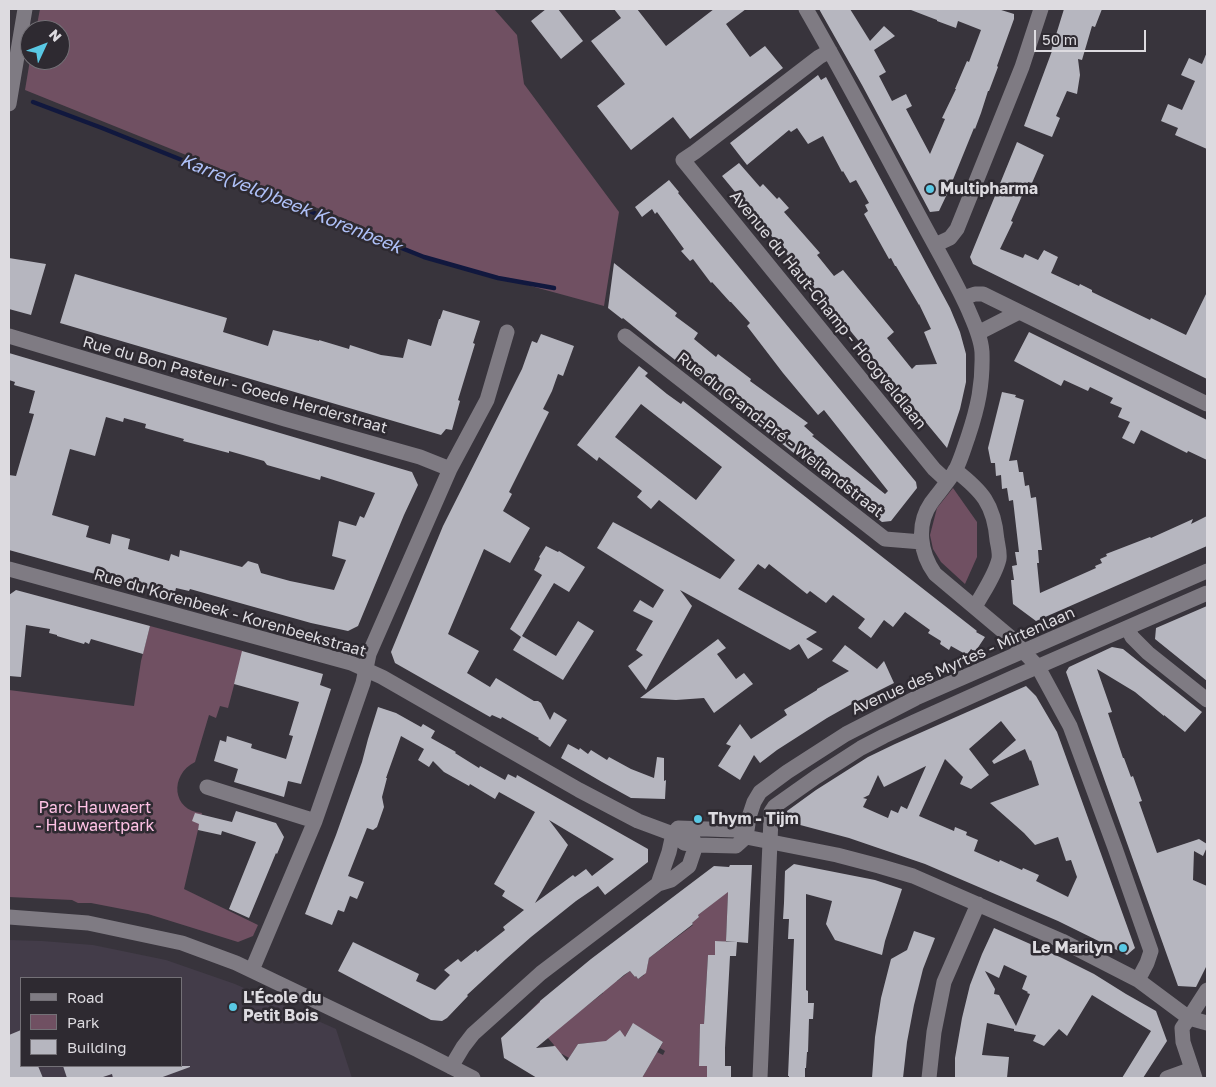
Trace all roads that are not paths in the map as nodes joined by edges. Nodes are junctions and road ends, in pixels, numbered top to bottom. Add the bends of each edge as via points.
1 (25, 9) edge
2 (806, 9) edge
3 (1040, 9) edge
4 (830, 51) junction
5 (9, 104) edge
6 (935, 245) junction
7 (963, 298) junction
8 (1020, 312) junction
9 (507, 332) dead end
10 (978, 332) junction
11 (9, 336) edge
12 (625, 336) dead end
13 (1207, 404) edge
14 (450, 469) junction
15 (951, 475) junction
16 (922, 542) junction
17 (9, 569) edge
18 (1207, 571) edge
19 (1207, 594) edge
20 (975, 607) junction
21 (1128, 628) junction
22 (1024, 651) junction
23 (1038, 667) junction
24 (366, 669) junction
25 (1207, 700) edge
26 (207, 787) dead end
27 (315, 821) junction
28 (680, 831) junction
29 (746, 838) junction
30 (770, 842) junction
31 (696, 845) junction
32 (658, 884) junction
33 (978, 904) junction
34 (9, 917) edge
35 (252, 970) junction
36 (1138, 980) junction
37 (1207, 990) edge
38 (1189, 1018) junction
39 (1207, 1023) edge
40 (451, 1067) junction
41 (1193, 1074) edge
42 (473, 1078) edge
43 (760, 1078) edge
44 (929, 1078) edge
45 (1167, 1078) edge

1 - 5 street
2 - 4 street
3 - 6 street via 1022,68 958,229 950,238
4 - 6 street
4 - 15 street, Avenue du Haut-Champ - Hoogveldlaan via 682,160 928,461
6 - 7 street
7 - 8 street via 983,294
7 - 10 street
8 - 10 street
8 - 13 street
9 - 14 street via 488,400
10 - 15 street via 982,350 981,392
11 - 14 street, Rue du Bon Pasteur - Goede Herderstraat via 420,457
12 - 16 street, Rue du Grand-Pré - Weilandstraat via 885,539
14 - 24 street via 369,654
15 - 16 street via 930,505 921,532
15 - 20 street, Avenue du Haut-Champ - Hoogveldlaan via 972,482 987,501 997,533 999,557
16 - 20 street via 928,565 935,574
17 - 24 street, Rue du Korenbeek - Korenbeekstraat
18 - 22 street, Avenue des Myrtes - Mirtenlaan
19 - 21 street
20 - 22 street
21 - 23 street
21 - 25 street via 1132,638 1148,653
22 - 23 street
22 - 29 street, Avenue des Myrtes - Mirtenlaan via 875,718 786,772 760,792 754,802
23 - 30 street via 884,736 816,776 775,806 771,812
23 - 36 street via 1070,726 1151,951
24 - 27 street
24 - 28 street, Rue du Korenbeek - Korenbeekstraat via 638,821
26 - 27 street
27 - 35 street
28 - 29 street, Rue du Korenbeek - Korenbeekstraat via 736,830
28 - 31 street
28 - 32 street
29 - 30 street, Rue du Korenbeek - Korenbeekstraat
29 - 31 street, Rue du Korenbeek - Korenbeekstraat via 736,846
30 - 33 street, Rue du Korenbeek - Korenbeekstraat via 837,855 913,876
30 - 43 street
31 - 32 street via 689,866 671,880
32 - 40 street via 541,973 474,1034
33 - 36 street, Rue du Korenbeek - Korenbeekstraat via 1062,941
33 - 44 street via 944,982
34 - 35 street via 88,923 182,943
35 - 40 street
36 - 38 street, Rue du Korenbeek - Korenbeekstraat
37 - 38 street
38 - 39 street
38 - 41 street via 1182,1028 1183,1042
40 - 42 street
41 - 45 street

